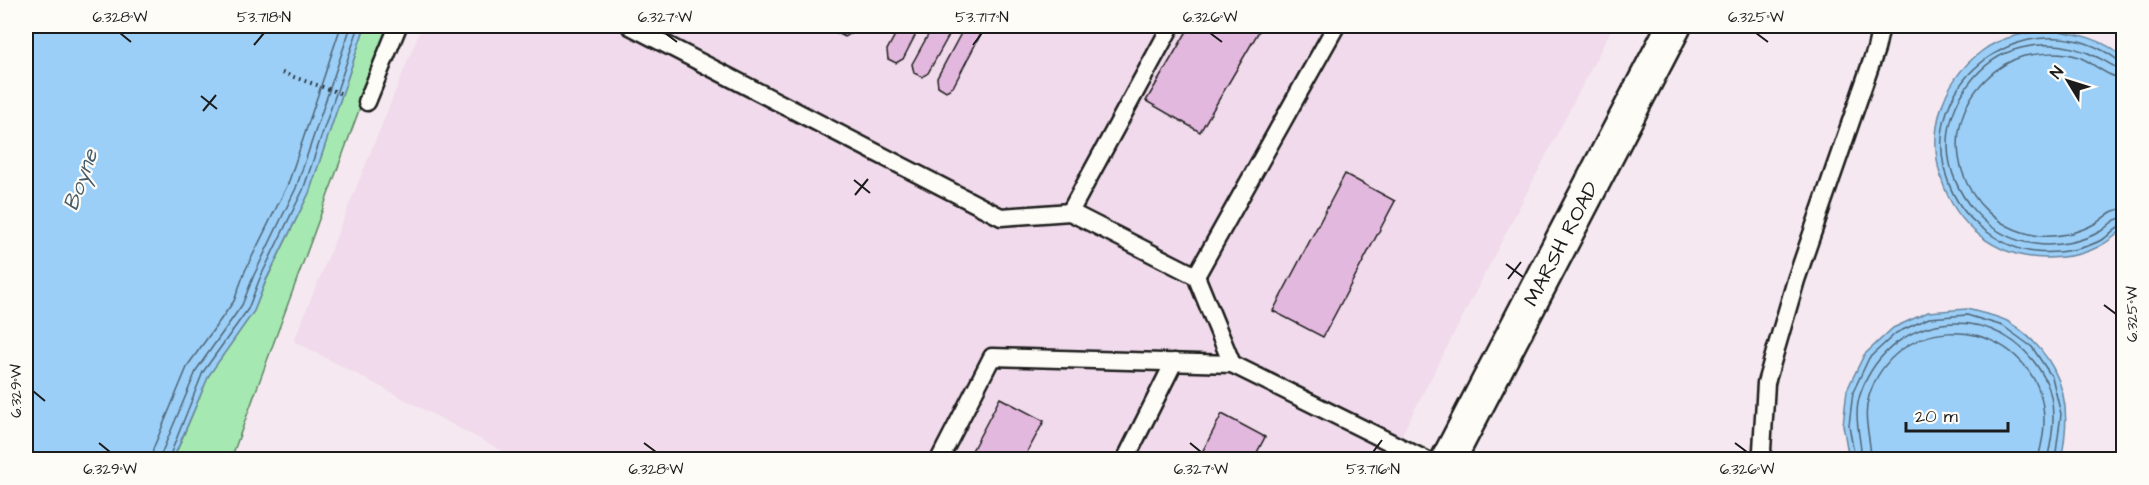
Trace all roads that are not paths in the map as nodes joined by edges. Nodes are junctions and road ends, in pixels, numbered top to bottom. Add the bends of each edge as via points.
1 (398, 26) edge
2 (630, 26) edge
3 (1171, 26) edge
4 (1336, 26) edge
5 (1674, 26) edge
6 (1881, 26) edge
7 (367, 102) road end
8 (1070, 212) junction
9 (1196, 276) junction
10 (1174, 362) junction
11 (1232, 364) junction
12 (939, 459) edge
13 (1125, 459) edge
14 (1426, 459) edge
15 (1448, 459) edge
16 (1764, 459) edge

1 - 7 lane
2 - 8 lane via 1001,217
3 - 8 lane
4 - 9 lane
5 - 15 main road, MARSH ROAD
6 - 16 lane via 1766,382
8 - 9 lane
9 - 11 lane
10 - 11 lane
10 - 12 lane via 992,357
10 - 13 lane
11 - 14 lane

